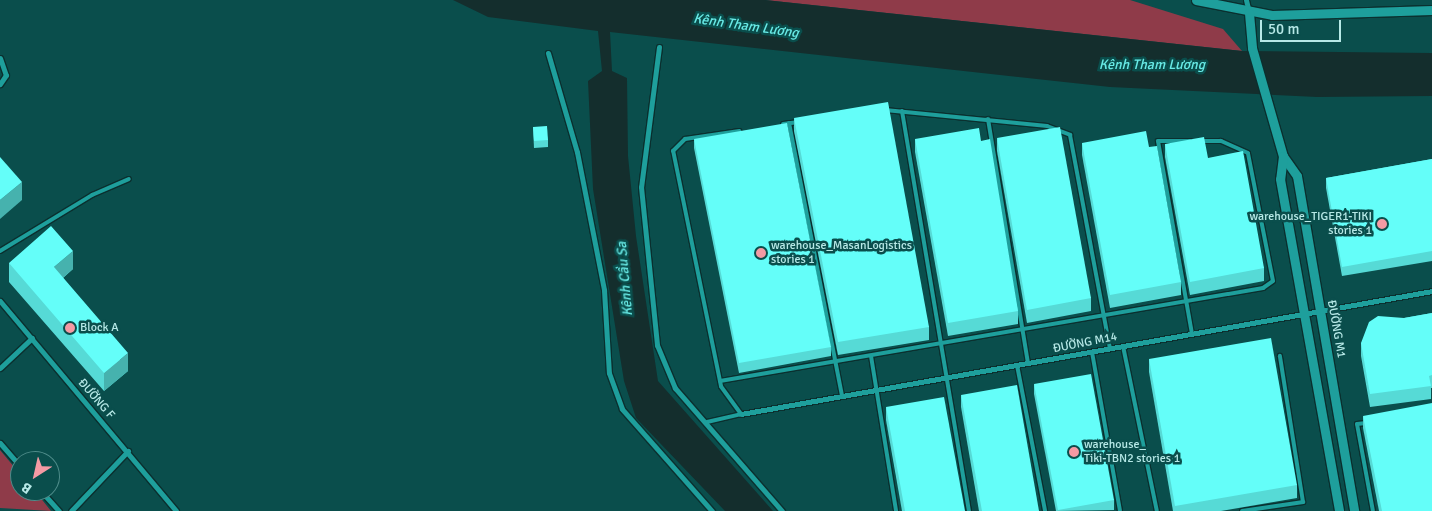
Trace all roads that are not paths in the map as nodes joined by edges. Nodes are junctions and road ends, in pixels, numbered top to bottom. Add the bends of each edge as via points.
1 (1196, 0) edge
2 (1246, 0) edge
3 (1432, 10) edge
4 (1249, 13) junction
5 (659, 46) dead end
6 (548, 53) dead end
7 (0, 58) edge
8 (0, 84) edge
9 (874, 110) edge
10 (902, 111) junction
11 (988, 119) junction
12 (808, 120) edge
13 (789, 123) junction
14 (780, 125) edge
15 (751, 129) edge
16 (1282, 156) junction
17 (129, 178) dead end
18 (0, 251) edge
19 (1432, 291) edge
20 (1186, 300) junction
21 (0, 301) edge
22 (1320, 311) junction
23 (1103, 313) junction
24 (1304, 314) junction
25 (1022, 330) junction
26 (1192, 334) junction
27 (32, 338) junction
28 (939, 343) junction
29 (1123, 346) junction
30 (1110, 348) junction
31 (1092, 352) junction
32 (871, 356) junction
33 (1280, 356) dead end
34 (835, 362) junction
35 (1028, 363) junction
36 (1017, 365) junction
37 (0, 368) edge
38 (944, 378) junction
39 (720, 381) junction
40 (876, 390) junction
41 (842, 396) junction
42 (741, 414) junction
43 (1376, 421) edge
44 (707, 422) junction
45 (0, 442) edge
46 (128, 451) junction
47 (10, 454) edge
48 (50, 501) edge
49 (59, 511) edge
50 (71, 511) edge
51 (176, 511) edge
52 (712, 511) edge
53 (782, 511) edge
54 (896, 511) edge
55 (969, 511) edge
56 (1045, 511) edge
57 (1120, 511) edge
58 (1157, 511) edge
59 (1242, 511) edge
60 (1339, 511) edge
61 (1354, 511) edge
62 (1373, 511) edge

1 - 4 street
2 - 4 street
3 - 4 street via 1294,16
4 - 16 street, ĐƯỜNG M1 via 1252,48
5 - 44 street via 642,187 657,345 675,388
6 - 52 street via 577,152 604,290 609,373 619,400
7 - 8 street via 6,75
9 - 10 lane
10 - 11 lane
10 - 28 lane
11 - 23 lane via 1047,126 1070,134
11 - 25 lane
12 - 13 lane
13 - 14 lane
13 - 34 lane
15 - 39 lane via 685,139 673,151
16 - 22 street, ĐƯỜNG M1 via 1297,176
16 - 24 street, ĐƯỜNG M1 via 1280,178
17 - 18 lane via 92,195
19 - 22 street, ĐƯỜNG M14
20 - 20 lane via 1158,141 1221,140 1248,153 1273,282 1264,288
20 - 23 lane
20 - 26 lane
21 - 27 street, ĐƯỜNG F
22 - 24 street, ĐƯỜNG M14
22 - 61 street, ĐƯỜNG M1
23 - 25 lane
23 - 30 lane
24 - 26 street, ĐƯỜNG M14
24 - 60 street, ĐƯỜNG M1
25 - 28 lane
25 - 35 lane
26 - 29 street, ĐƯỜNG M14
27 - 37 street
27 - 46 street, ĐƯỜNG F
28 - 32 lane
28 - 38 lane
29 - 30 street, ĐƯỜNG M14
29 - 58 lane
30 - 31 street, ĐƯỜNG M14
31 - 35 street, ĐƯỜNG M14
31 - 57 lane
32 - 34 lane
32 - 40 lane
33 - 59 lane via 1303,502
34 - 39 lane
34 - 41 lane
35 - 36 street, ĐƯỜNG M14
36 - 38 street, ĐƯỜNG M14
36 - 56 lane
38 - 40 street, ĐƯỜNG M14
38 - 55 lane
39 - 42 lane
40 - 41 street, ĐƯỜNG M14
40 - 54 lane
41 - 42 street, ĐƯỜNG M14
42 - 44 lane
43 - 62 lane via 1357,424
44 - 53 street
45 - 47 street
46 - 50 street
46 - 51 street, ĐƯỜNG F
48 - 49 street

